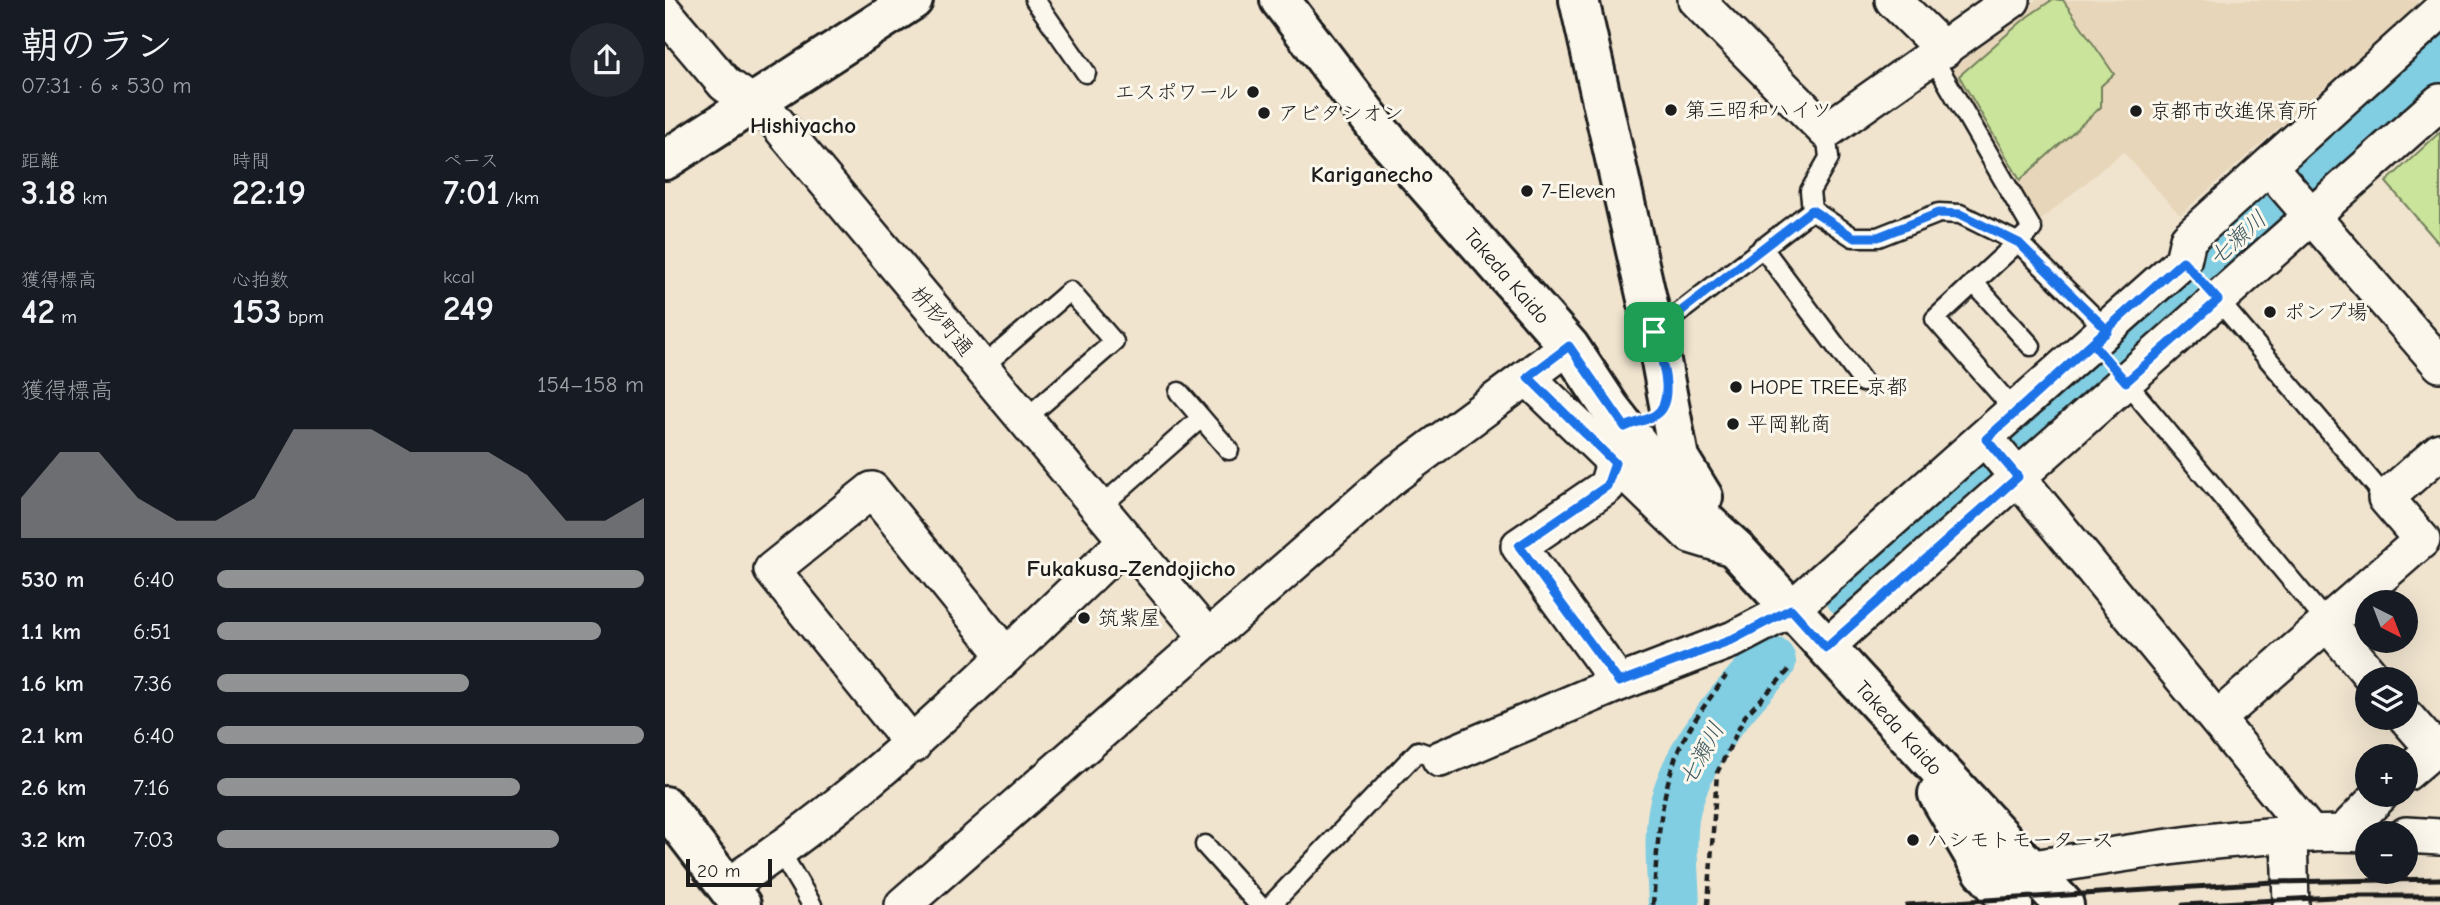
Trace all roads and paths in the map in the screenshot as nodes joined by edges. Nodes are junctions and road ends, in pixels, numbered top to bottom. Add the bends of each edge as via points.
1 (913, 0) edge
2 (1035, 0) edge
3 (1280, 0) edge
4 (1579, 0) edge
5 (1696, 0) edge
6 (1893, 0) edge
7 (2013, 0) edge
8 (2440, 11) edge
9 (665, 13) edge
10 (1938, 54) junction
11 (1086, 73) dead end
12 (2440, 102) edge
13 (752, 103) junction
14 (1826, 131) junction
15 (665, 160) edge
16 (2290, 190) junction
17 (1812, 210) junction
18 (2019, 243) junction
19 (1762, 247) junction
20 (2199, 279) junction
21 (1974, 284) junction
22 (1654, 332) junction
23 (1569, 346) junction
24 (2031, 346) dead end
25 (2108, 356) junction
26 (2440, 364) edge
27 (981, 368) junction
28 (1528, 377) junction
29 (1863, 382) dead end
30 (1666, 387) junction
31 (1179, 392) dead end
32 (2016, 412) junction
33 (1201, 418) junction
34 (1025, 419) junction
35 (1625, 427) junction
36 (1229, 450) dead end
37 (2440, 451) edge
38 (2001, 457) junction
39 (1615, 463) junction
40 (2386, 498) junction
41 (1099, 508) junction
42 (1126, 541) junction
43 (1736, 549) junction
44 (1791, 609) junction
45 (2328, 624) junction
46 (1209, 639) junction
47 (1826, 648) junction
48 (1006, 656) junction
49 (1734, 665) dead end
50 (2364, 667) edge
51 (1791, 668) dead end
52 (1619, 682) junction
53 (2217, 719) junction
54 (2418, 729) edge
55 (913, 745) junction
56 (2437, 747) edge
57 (1918, 749) junction
58 (1440, 759) joint
59 (2418, 763) edge
60 (665, 806) edge
61 (2364, 807) edge
62 (2328, 834) edge
63 (2418, 836) edge
64 (2440, 837) edge
65 (1205, 845) dead end
66 (780, 851) junction
67 (2028, 869) junction
68 (735, 895) edge
69 (812, 905) edge
70 (903, 905) edge
71 (1259, 905) edge
72 (1271, 905) edge
73 (1653, 905) edge
74 (1708, 905) edge
75 (2013, 905) edge
76 (2064, 905) edge
77 (2291, 905) edge

1 - 13 main road
2 - 11 lane
3 - 23 main road, Takeda Kaido via 1381,133
4 - 22 main road, Takeda Kaido
5 - 14 street
6 - 10 street
7 - 10 street
8 - 16 street
9 - 13 street, 枡形町通 via 725,84
10 - 14 street
10 - 18 lane via 2032,229
12 - 16 street
13 - 15 main road
13 - 27 street, 枡形町通 via 772,117
14 - 17 lane via 1829,158 1810,191
16 - 20 street
16 - 20 street via 2188,239
16 - 26 street
17 - 18 lane via 1853,237 1878,237 1939,213 1960,214
17 - 19 lane
18 - 21 lane
18 - 25 lane
19 - 22 lane
19 - 29 lane
20 - 25 street
20 - 25 street
20 - 40 lane
21 - 24 lane
21 - 32 lane via 1935,319
22 - 30 main road, Takeda Kaido
23 - 28 street
23 - 35 main road, Takeda Kaido
25 - 32 street
25 - 38 street
25 - 45 lane
27 - 34 street, 枡形町通
27 - 34 lane via 1070,291 1114,342
28 - 39 street
28 - 46 street via 1392,477
30 - 35 main road via 1659,413
30 - 43 main road, Takeda Kaido via 1679,458
31 - 33 lane
32 - 38 street
33 - 36 lane
33 - 41 lane
34 - 41 street, 枡形町通
35 - 39 street
35 - 43 main road, Takeda Kaido via 1683,501
37 - 40 street
38 - 44 street
38 - 47 street
38 - 53 street
39 - 43 street via 1690,535
39 - 52 street via 1607,486 1519,546
40 - 45 street via 2422,540
41 - 42 street, 枡形町通
42 - 46 street, 枡形町通
42 - 48 street
43 - 44 main road, Takeda Kaido
44 - 47 main road, Takeda Kaido
44 - 52 street via 1734,639
45 - 50 street
45 - 53 street
46 - 70 street
47 - 57 main road, Takeda Kaido
48 - 55 street
48 - 55 street via 872,490 772,570
49 - 73 path via 1675,757 1660,811
51 - 74 path via 1745,716 1717,773
52 - 58 street
53 - 62 street
54 - 56 street
55 - 66 street
56 - 59 street
57 - 67 main road, Takeda Kaido
57 - 75 main road via 1983,871
58 - 72 lane via 1418,751
60 - 68 main road
61 - 62 street
62 - 67 street via 2103,855
62 - 77 street
63 - 64 street
65 - 71 lane
66 - 68 street
66 - 69 lane
67 - 76 main road, Takeda Kaido

